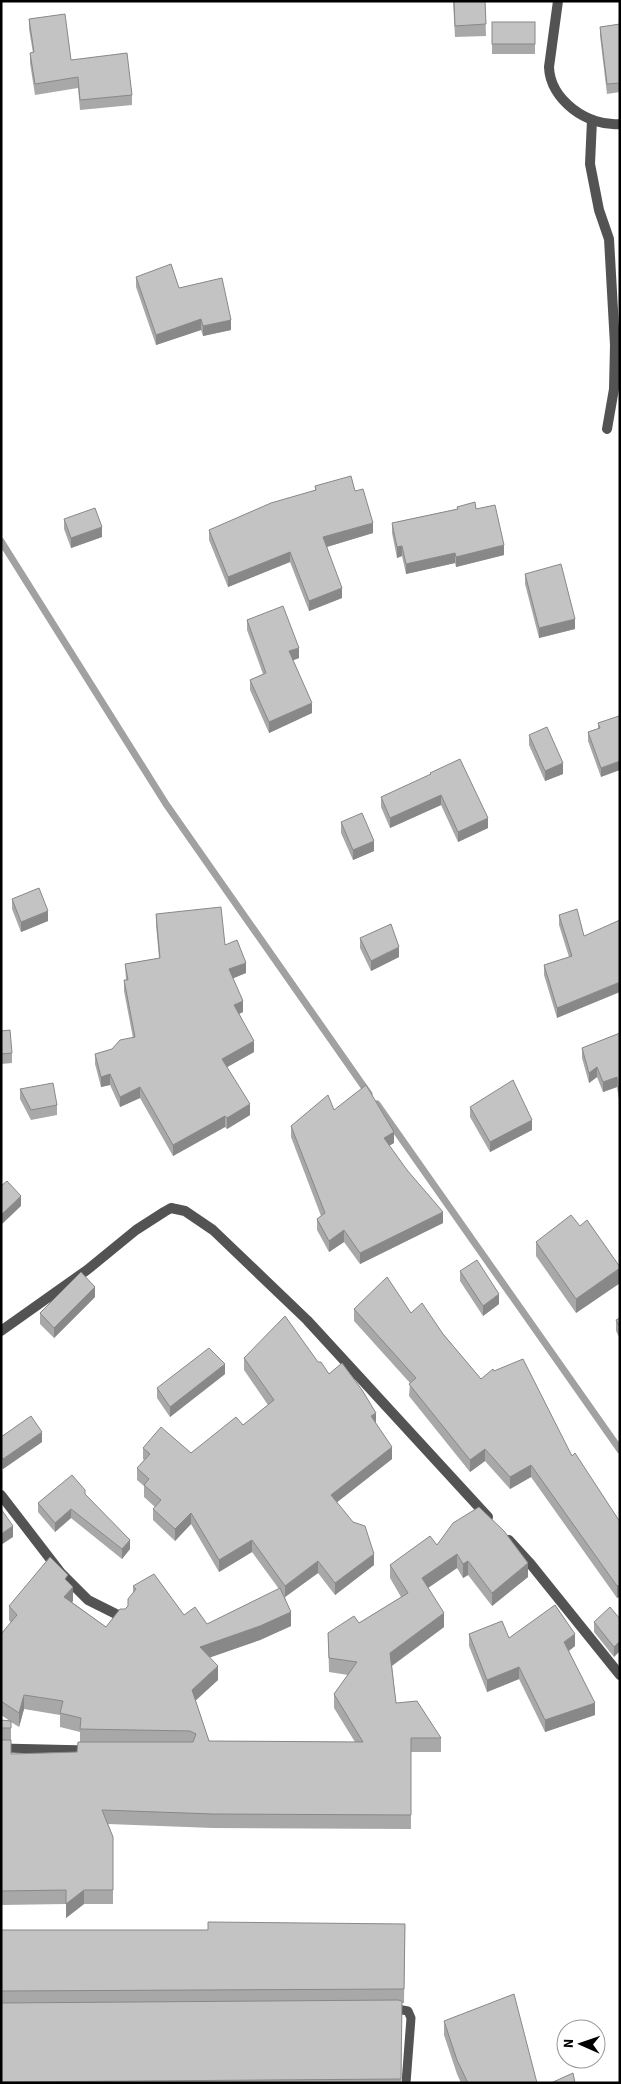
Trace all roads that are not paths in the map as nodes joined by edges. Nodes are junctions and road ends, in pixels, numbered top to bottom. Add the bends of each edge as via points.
1 (558, 1) edge
2 (592, 120) junction
3 (620, 124) edge
4 (607, 429) dead end
5 (1, 1331) edge
6 (1, 1495) edge
7 (122, 1617) edge
8 (620, 1675) edge
9 (1, 1748) edge
10 (94, 1750) edge
11 (380, 2008) edge
12 (406, 2083) edge

1 - 2 street via 550,76 554,90 562,100
2 - 3 street
2 - 4 street via 590,164 599,210 609,238 615,336 614,389
5 - 8 street via 150,1221 171,1208 185,1211 213,1230 307,1320 529,1562
6 - 7 street via 61,1572 88,1600
9 - 10 lane
11 - 12 lane via 399,2008 408,2011 411,2018

